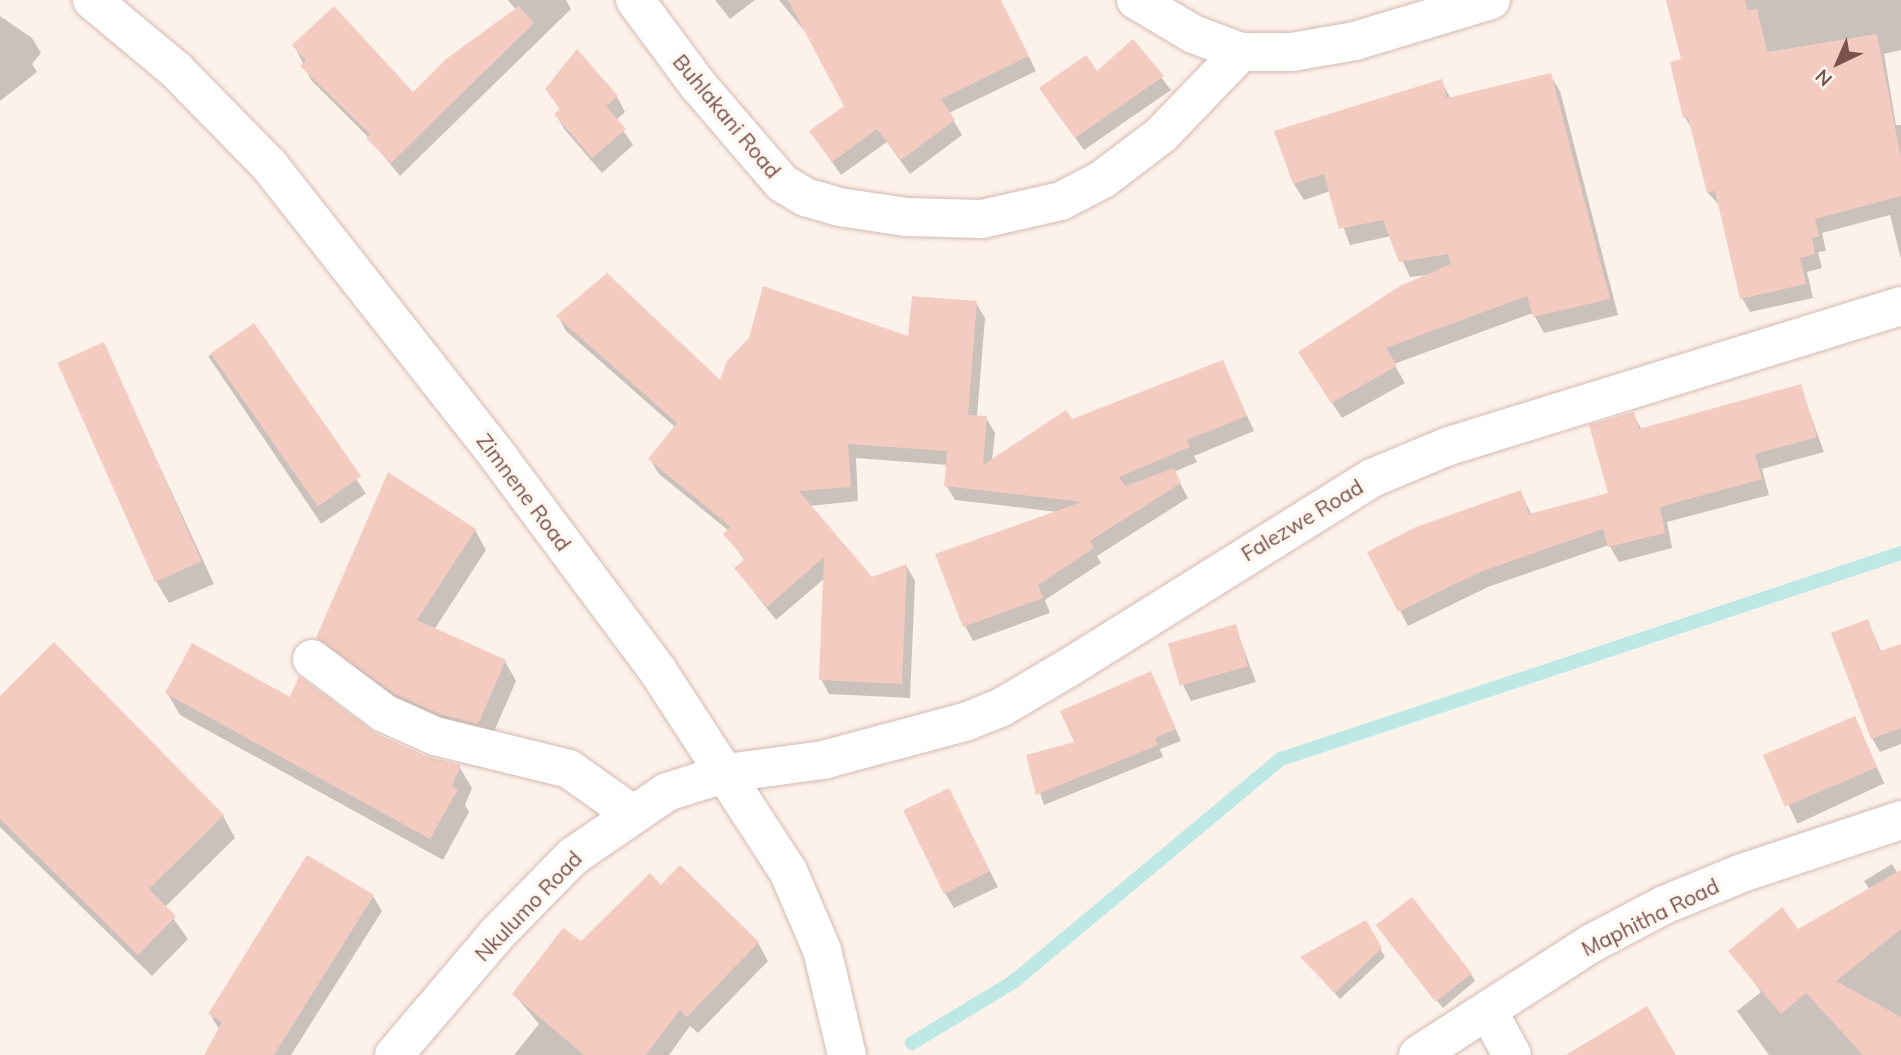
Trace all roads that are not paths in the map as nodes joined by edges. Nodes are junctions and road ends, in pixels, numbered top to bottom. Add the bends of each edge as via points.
1 (92, 0) edge
2 (635, 0) edge
3 (1136, 0) edge
4 (1491, 0) edge
5 (1241, 52) junction
6 (1901, 306) edge
7 (312, 659) dead end
8 (727, 773) junction
9 (631, 813) junction
10 (1901, 820) edge
11 (1488, 1011) junction
12 (394, 1055) edge
13 (847, 1055) edge
14 (1418, 1055) edge
15 (1513, 1055) edge

1 - 8 street, Zimnene Road via 221,113 303,205 517,481
2 - 5 street, Buhlakani Road via 698,85 782,183 805,197 839,207 907,217 982,219 1061,201 1103,179 1161,135
3 - 5 street via 1193,34
4 - 5 street via 1355,41 1292,52
6 - 8 street, Falezwe Road via 1448,446 1372,478 1068,668 1002,707 965,722 823,760
7 - 9 street via 393,718 435,736 569,769
8 - 9 street, Nkulumo Road via 667,792
8 - 13 street, Zimnene Road via 789,871 822,950
9 - 12 street, Nkulumo Road via 572,857
10 - 11 street, Maphitha Road via 1742,873 1664,905 1592,943
11 - 14 street, Maphitha Road
11 - 15 street

